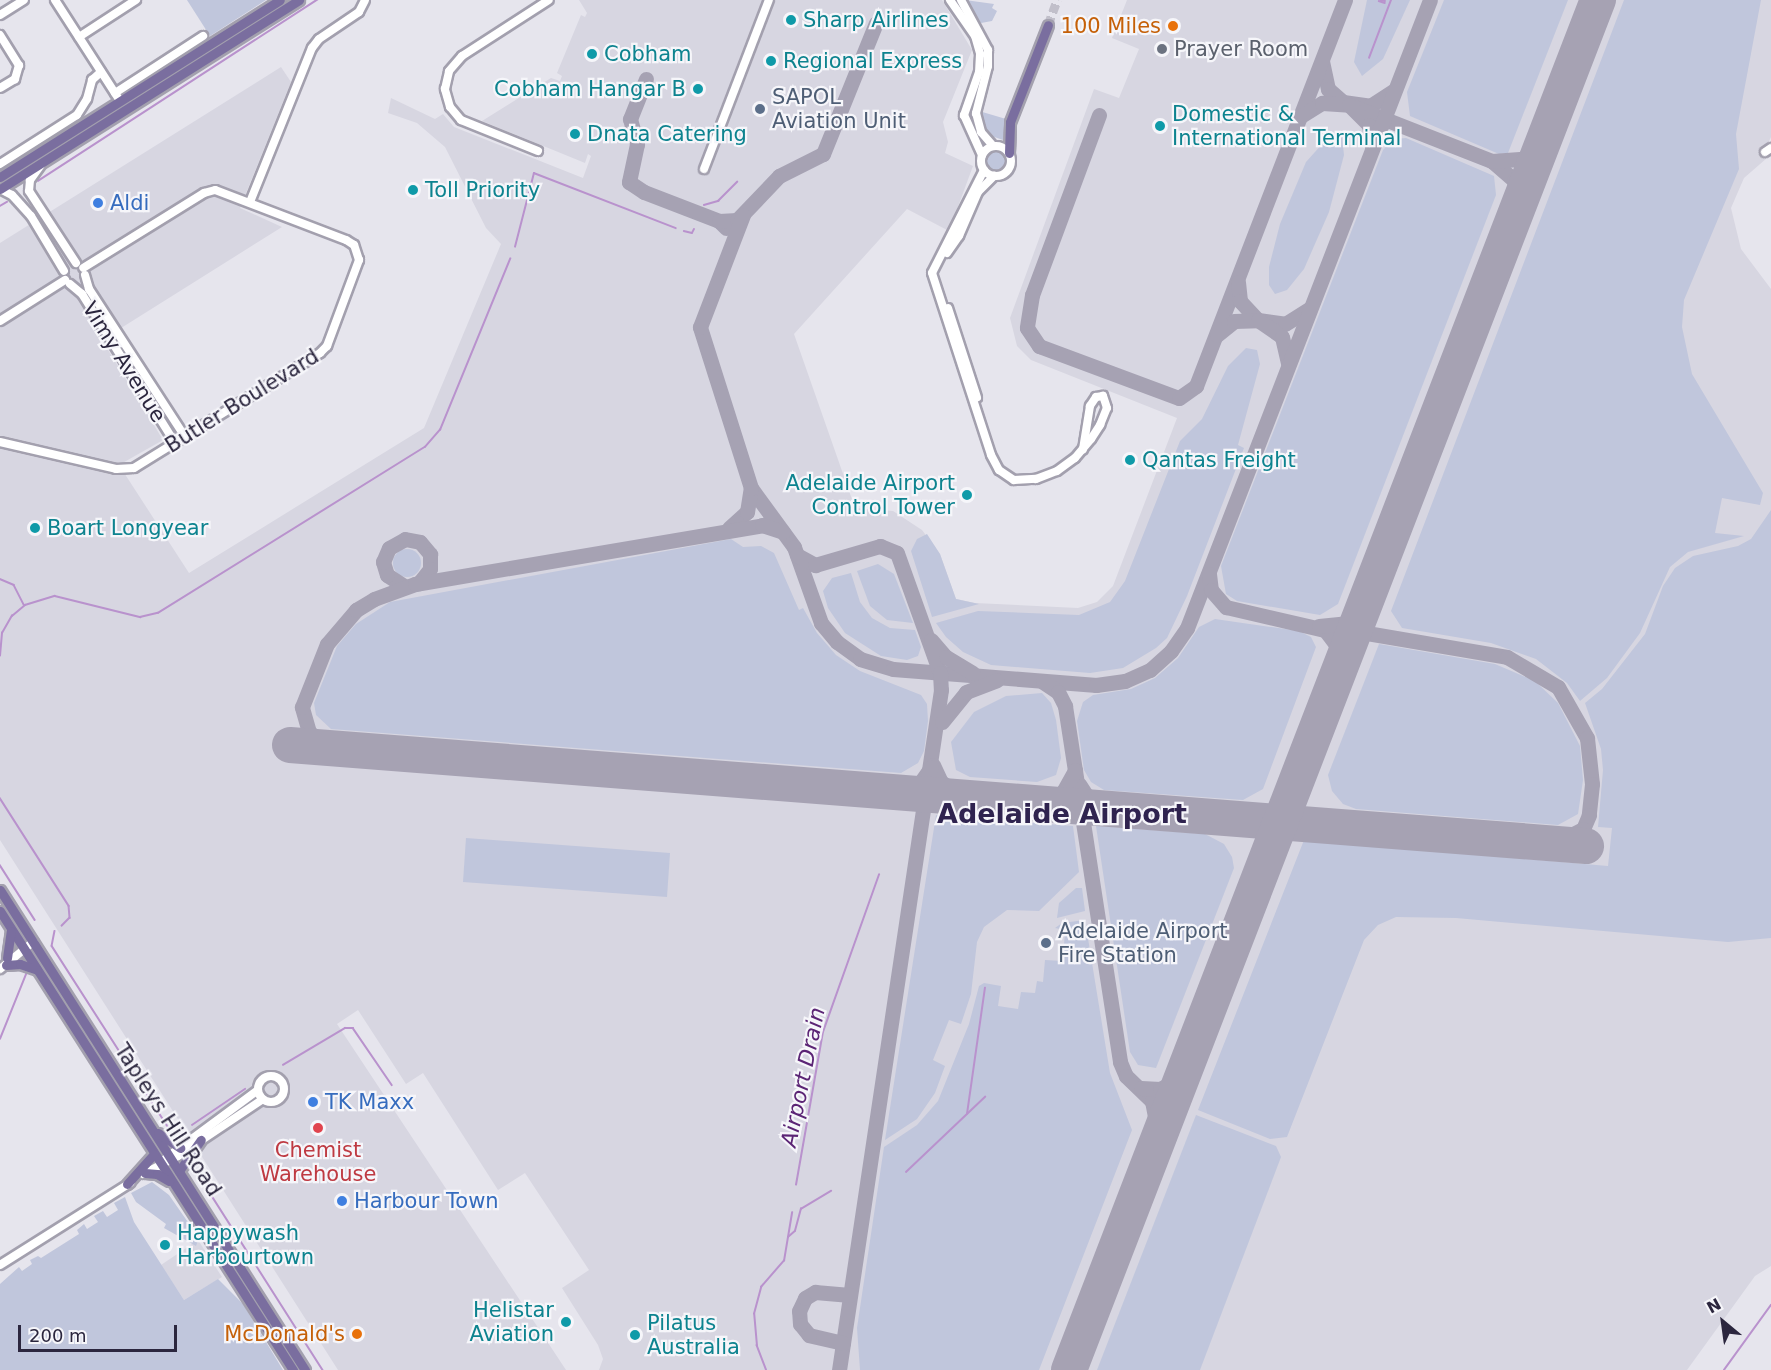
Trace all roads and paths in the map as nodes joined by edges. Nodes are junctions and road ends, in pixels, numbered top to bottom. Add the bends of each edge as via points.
1 (24, 0) edge
2 (55, 0) edge
3 (136, 0) edge
4 (280, 0) edge
5 (299, 0) edge
6 (365, 0) edge
7 (549, 0) edge
8 (769, 0) edge
9 (950, 0) edge
10 (961, 0) edge
11 (0, 15) edge
12 (1048, 25) tunnel mouth
13 (0, 35) edge
14 (203, 36) dead end
15 (79, 37) junction
16 (101, 72) junction
17 (0, 88) edge
18 (117, 97) junction
19 (132, 104) junction
20 (113, 116) junction
21 (993, 146) junction
22 (538, 151) dead end
23 (1009, 153) junction
24 (982, 155) junction
25 (49, 157) junction
26 (0, 164) edge
27 (704, 169) dead end
28 (984, 170) junction
29 (994, 176) junction
30 (0, 177) edge
31 (0, 189) edge
32 (250, 202) junction
33 (76, 263) junction
34 (64, 271) junction
35 (84, 272) junction
36 (68, 282) junction
37 (0, 321) edge
38 (980, 419) junction
39 (185, 438) junction
40 (2, 443) edge
41 (175, 444) junction
42 (1083, 449) junction
43 (0, 890) edge
44 (0, 911) edge
45 (10, 926) junction
46 (33, 942) junction
47 (24, 949) junction
48 (3, 965) edge
49 (39, 971) junction
50 (258, 1090) junction
51 (263, 1099) junction
52 (148, 1123) junction
53 (201, 1140) junction
54 (180, 1148) junction
55 (154, 1154) junction
56 (170, 1157) junction
57 (160, 1164) junction
58 (179, 1171) junction
59 (145, 1173) junction
60 (127, 1184) junction
61 (174, 1185) junction
62 (0, 1265) edge
63 (293, 1370) edge
64 (305, 1370) edge

1 - 11 street
2 - 15 street
3 - 15 street
4 - 18 main road
5 - 19 main road
6 - 32 street via 359,12 312,48
7 - 22 street via 462,56 449,71 445,89 450,107 461,120
8 - 27 street
9 - 24 street via 975,36 980,54 979,72 964,115
10 - 21 street via 988,50 976,113 981,132
12 - 23 main road via 1010,122
13 - 17 street via 19,65 15,79
14 - 18 street
15 - 16 street
16 - 18 street
16 - 26 street via 92,80 77,115
18 - 19 main road
18 - 20 main road
18 - 30 main road
19 - 20 main road
20 - 25 main road
21 - 23 street
21 - 24 street
23 - 29 street via 1012,162 1008,171
24 - 28 street
25 - 31 main road
25 - 33 street via 32,175 29,191
28 - 29 street
28 - 38 street via 933,273
29 - 38 street via 978,192 959,236 940,262 937,276 972,379
31 - 34 street via 12,195 31,216
32 - 35 street, Butler Boulevard via 222,192 204,193
32 - 39 street, Butler Boulevard via 346,240 358,253 358,268 327,345 320,353
33 - 34 street
33 - 35 street
34 - 36 street
35 - 36 street, Butler Boulevard via 79,284
35 - 39 street, Vimy Avenue via 89,289
36 - 37 street, Butler Boulevard
36 - 41 street, Vimy Avenue via 82,294
38 - 42 street via 993,461 1014,480 1057,471
39 - 41 street, Butler Boulevard
40 - 41 street, Butler Boulevard via 126,470
42 - 42 street via 1090,406 1103,396 1106,412
43 - 46 main road, Tapleys Hill Road
44 - 45 main road, Tapleys Hill Road
45 - 47 main road, Tapleys Hill Road
45 - 48 main road via 12,943
46 - 47 street
46 - 52 main road, Tapleys Hill Road
47 - 48 street
47 - 49 main road, Tapleys Hill Road
48 - 49 main road via 20,964
49 - 55 main road, Tapleys Hill Road
50 - 51 street
50 - 51 street via 268,1077 283,1083 280,1098 273,1102
50 - 54 street
51 - 53 street
52 - 54 main road
52 - 56 main road, Tapleys Hill Road
53 - 56 street
53 - 58 main road
54 - 56 street
55 - 57 main road, Tapleys Hill Road
55 - 60 main road
56 - 57 street
56 - 58 main road, Tapleys Hill Road
57 - 59 street
57 - 61 main road, Tapleys Hill Road
58 - 64 main road, Tapleys Hill Road
59 - 60 street
59 - 61 main road via 157,1174
60 - 62 street
61 - 63 main road, Tapleys Hill Road

